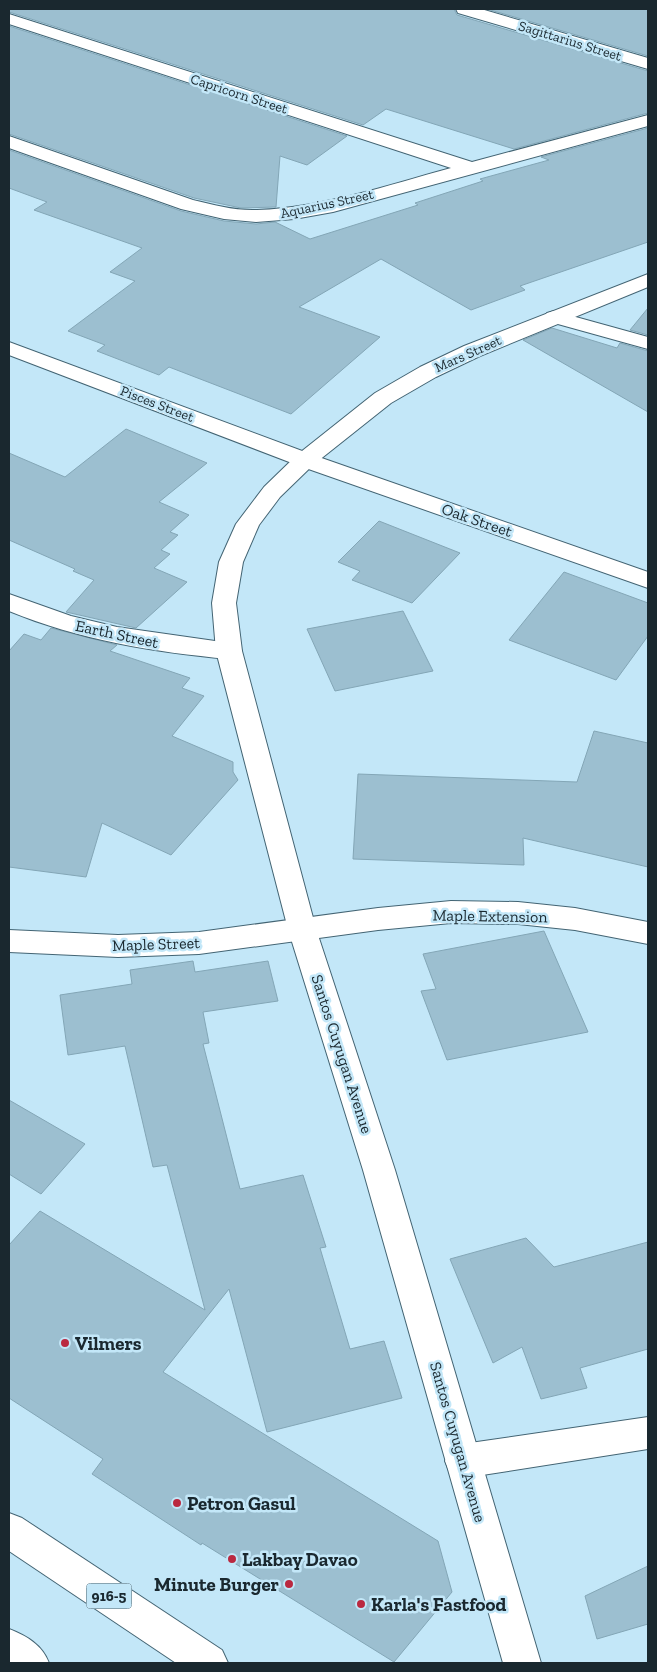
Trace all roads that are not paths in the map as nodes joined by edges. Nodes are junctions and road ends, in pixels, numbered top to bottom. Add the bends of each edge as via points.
1 (464, 9) edge
2 (9, 19) edge
3 (648, 64) edge
4 (648, 120) edge
5 (9, 142) edge
6 (470, 168) junction
7 (648, 280) edge
8 (554, 317) junction
9 (648, 343) edge
10 (9, 348) edge
11 (305, 460) junction
12 (648, 580) edge
13 (9, 602) edge
14 (229, 651) junction
15 (302, 930) junction
16 (648, 932) edge
17 (9, 941) edge
18 (648, 1433) edge
19 (464, 1461) junction
20 (9, 1530) edge
21 (9, 1648) edge
22 (30, 1663) edge
23 (209, 1663) edge
24 (522, 1663) edge

1 - 3 street, Sagittarius Street
2 - 6 street, Capricorn Street
4 - 6 street, Aquarius Street
5 - 6 street, Aquarius Street via 188,205 256,216 333,206
7 - 8 street, Mars Street
8 - 9 street
8 - 11 street, Mars Street via 472,351 390,393
10 - 11 street, Pisces Street
11 - 12 street, Oak Street
11 - 14 street, Santos Cuyugan Avenue via 272,492 248,524 231,562 224,603
13 - 14 street, Earth Street via 75,626 131,639
14 - 15 street, Santos Cuyugan Avenue
15 - 16 street, Maple Extension via 451,912 527,914
15 - 17 street, Maple Street via 199,943 118,946
15 - 19 street, Santos Cuyugan Avenue via 379,1170
18 - 19 street
19 - 24 street, Santos Cuyugan Avenue
20 - 23 street, 916-5
21 - 22 street

